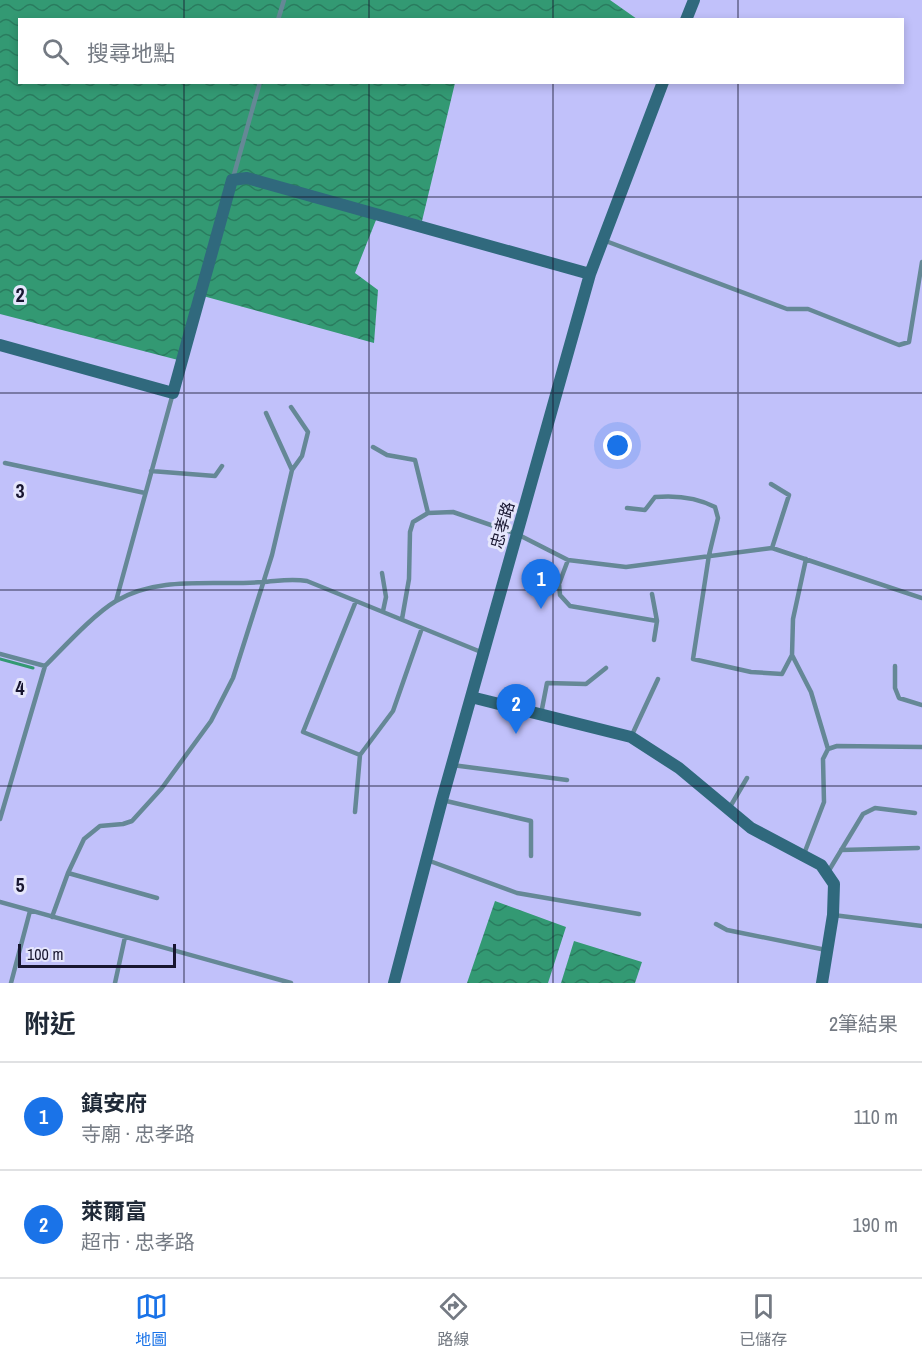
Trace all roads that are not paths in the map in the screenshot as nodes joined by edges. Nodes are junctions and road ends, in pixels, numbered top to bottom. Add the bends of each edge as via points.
1 (284, 0) edge
2 (694, 0) edge
3 (280, 18) edge
4 (687, 18) edge
5 (260, 84) edge
6 (662, 84) edge
7 (232, 180) junction
8 (602, 239) junction
9 (922, 262) edge
10 (590, 274) junction
11 (0, 345) edge
12 (172, 393) junction
13 (291, 407) dead end
14 (266, 413) dead end
15 (374, 447) dead end
16 (5, 463) dead end
17 (222, 465) dead end
18 (292, 470) junction
19 (151, 471) junction
20 (771, 484) dead end
21 (145, 493) junction
22 (627, 508) dead end
23 (428, 513) junction
24 (517, 534) junction
25 (772, 548) junction
26 (709, 555) junction
27 (806, 559) junction
28 (568, 561) junction
29 (382, 573) dead end
30 (262, 582) junction
31 (652, 594) dead end
32 (922, 598) edge
33 (116, 601) junction
34 (357, 601) junction
35 (383, 611) junction
36 (402, 619) junction
37 (657, 621) junction
38 (422, 628) junction
39 (654, 640) dead end
40 (484, 653) junction
41 (0, 654) edge
42 (792, 656) junction
43 (45, 666) junction
44 (895, 666) dead end
45 (606, 668) dead end
46 (658, 679) dead end
47 (471, 697) junction
48 (922, 705) edge
49 (541, 714) junction
50 (631, 737) junction
51 (922, 747) edge
52 (828, 749) junction
53 (360, 755) junction
54 (452, 765) junction
55 (747, 778) dead end
56 (567, 780) dead end
57 (442, 800) junction
58 (728, 809) junction
59 (355, 812) dead end
60 (915, 813) dead end
61 (0, 819) edge
62 (918, 848) dead end
63 (841, 850) junction
64 (804, 854) junction
65 (531, 856) dead end
66 (427, 860) junction
67 (828, 872) junction
68 (68, 873) junction
69 (157, 898) dead end
70 (0, 902) edge
71 (30, 911) junction
72 (639, 914) dead end
73 (833, 915) junction
74 (52, 917) junction
75 (716, 924) dead end
76 (922, 926) edge
77 (125, 937) junction
78 (826, 950) junction
79 (11, 983) edge
80 (115, 983) edge
81 (291, 983) edge
82 (394, 983) edge
83 (822, 983) edge

1 - 3 lane
2 - 4 street
5 - 7 lane
6 - 8 street, 忠孝路
7 - 10 street via 247,178
7 - 12 street
8 - 9 lane via 788,309 808,309 899,345 909,342
8 - 10 street, 忠孝路
10 - 24 street, 忠孝路
11 - 12 street
12 - 19 lane
13 - 18 lane via 308,432 302,456
14 - 18 lane
15 - 23 lane via 387,455 415,460
16 - 21 lane
17 - 19 lane via 215,476
18 - 30 lane
19 - 21 lane
20 - 25 lane via 789,495
21 - 33 lane
22 - 26 lane via 645,510 655,496 675,495 716,507 718,519
23 - 24 lane via 453,512
23 - 36 lane via 413,522 410,532 409,579
24 - 28 lane
24 - 40 street, 忠孝路
25 - 26 lane
25 - 27 lane
26 - 28 lane via 626,567
26 - 42 lane via 693,659 751,672 782,674
27 - 32 lane
27 - 42 lane via 793,619
28 - 37 lane via 559,584 560,595 570,606
29 - 35 lane via 386,597
30 - 33 lane via 175,584 145,589
30 - 34 lane via 291,578 307,581
30 - 68 lane via 233,678 210,721 162,788 137,815 123,825 100,825 84,839
31 - 37 lane
33 - 43 lane
34 - 35 lane
34 - 53 lane via 303,732
35 - 36 lane
36 - 38 lane
37 - 39 lane
38 - 40 lane
38 - 53 lane via 393,711
40 - 47 street, 忠孝路
41 - 43 lane
42 - 52 lane via 811,692
43 - 61 lane
44 - 48 lane via 899,698
45 - 49 lane via 586,684 547,683
46 - 50 lane
47 - 49 street
47 - 54 street, 忠孝路
49 - 50 street
50 - 58 street via 679,768
51 - 52 lane
52 - 64 lane via 823,759 824,802
53 - 59 lane
54 - 56 lane
54 - 57 street, 忠孝路
55 - 58 lane
57 - 65 lane via 531,821
57 - 66 street, 忠孝路
58 - 64 street via 751,828
60 - 63 lane via 875,808 863,813
62 - 63 lane
63 - 67 lane
64 - 67 street
66 - 72 lane via 517,893
66 - 82 street, 忠孝路
67 - 73 street via 834,884
68 - 69 lane
68 - 74 lane
70 - 71 lane
71 - 74 lane
71 - 79 lane
73 - 76 lane
73 - 78 street
74 - 77 lane
75 - 78 lane via 727,930
77 - 80 lane
77 - 81 lane
78 - 83 street

